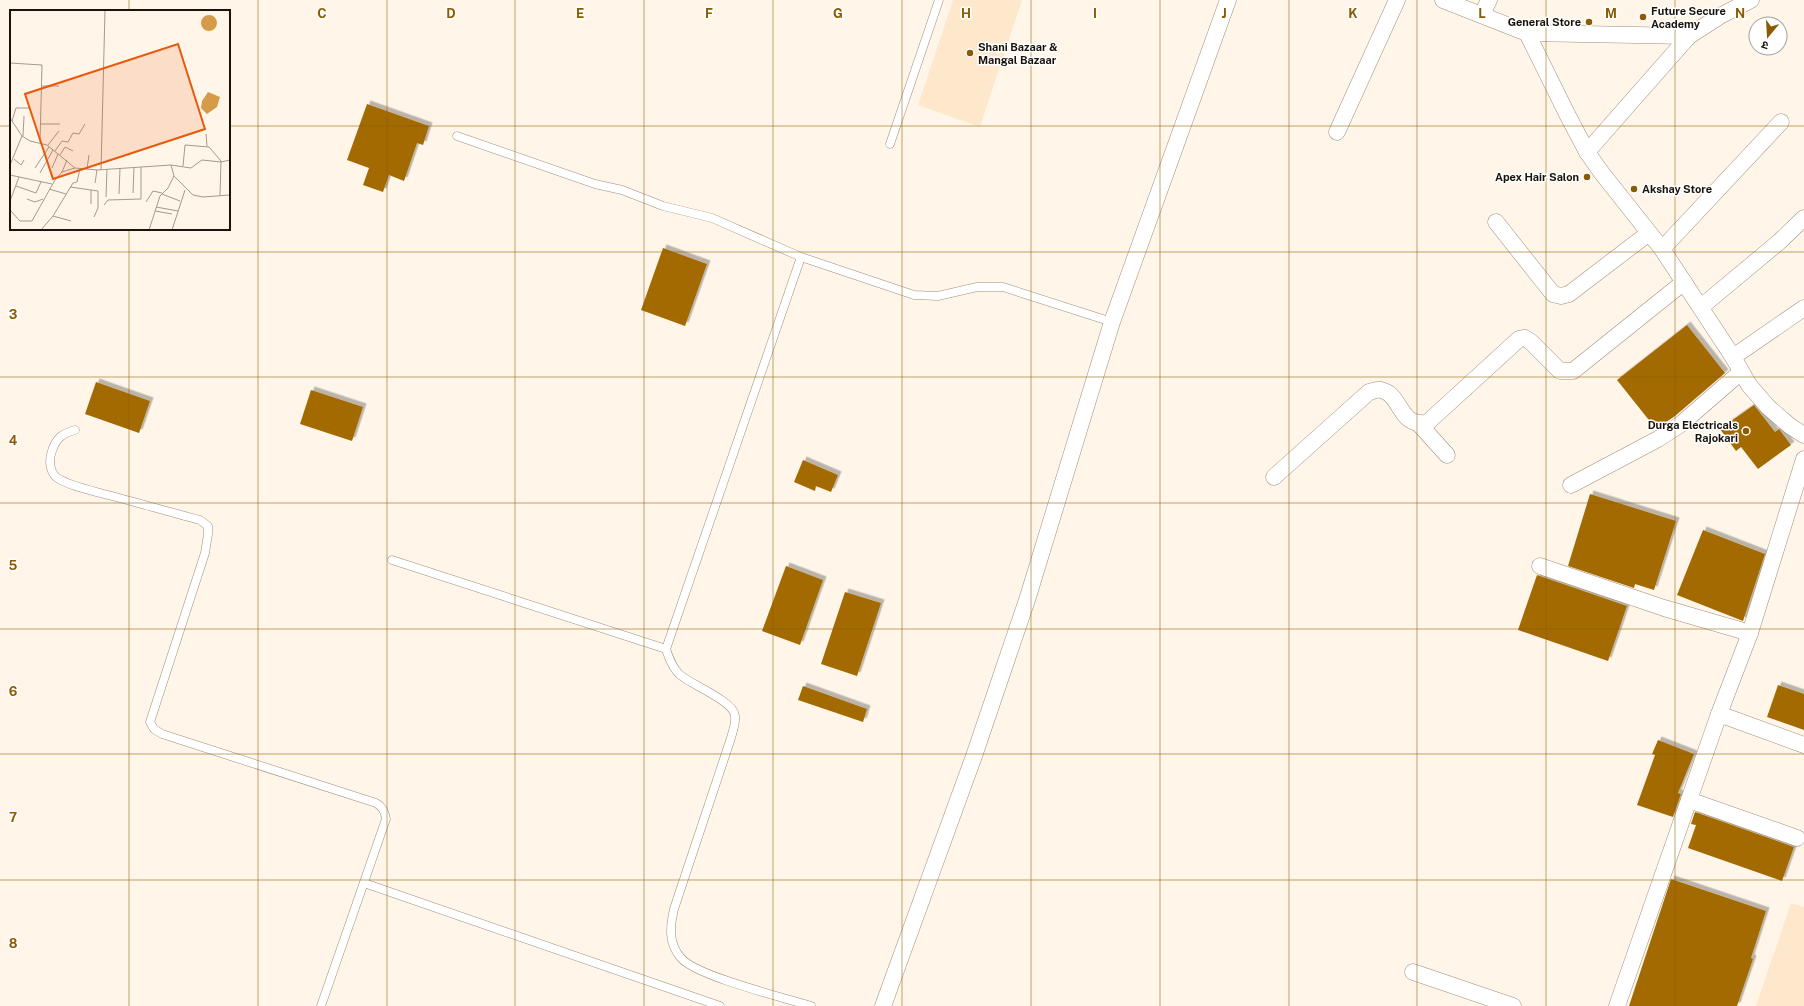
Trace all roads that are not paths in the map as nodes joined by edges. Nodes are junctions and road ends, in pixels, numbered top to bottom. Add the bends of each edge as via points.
1 (939, 0) edge
2 (1228, 0) edge
3 (1398, 0) edge
4 (1443, 0) edge
5 (1489, 0) edge
6 (1751, 0) edge
7 (1482, 14) junction
8 (1527, 33) junction
9 (1689, 36) junction
10 (1780, 122) dead end
11 (1337, 132) dead end
12 (457, 136) dead end
13 (890, 144) dead end
14 (1588, 152) junction
15 (1804, 218) edge
16 (1496, 222) dead end
17 (1649, 233) junction
18 (1662, 248) junction
19 (801, 257) junction
20 (1684, 282) junction
21 (1701, 307) junction
22 (1804, 308) edge
23 (1112, 322) junction
24 (1733, 357) junction
25 (1741, 372) junction
26 (1419, 424) junction
27 (75, 430) dead end
28 (1804, 435) edge
29 (1447, 455) dead end
30 (1804, 459) edge
31 (1274, 477) dead end
32 (1571, 485) dead end
33 (392, 560) dead end
34 (1540, 566) dead end
35 (1750, 633) junction
36 (666, 649) junction
37 (1719, 714) junction
38 (1804, 745) edge
39 (1689, 800) junction
40 (1797, 838) dead end
41 (364, 883) junction
42 (1413, 972) dead end
43 (321, 1006) edge
44 (720, 1006) edge
45 (812, 1006) edge
46 (883, 1006) edge
47 (1513, 1006) edge
48 (1617, 1006) edge

1 - 13 lane
2 - 23 street
3 - 11 street
4 - 7 street
5 - 7 street
6 - 9 street
7 - 8 street
8 - 9 street
8 - 14 street
9 - 14 street
10 - 18 street
12 - 19 lane via 595,184 712,218
14 - 17 street
15 - 21 street
16 - 17 street via 1554,294 1561,296 1569,294
17 - 18 street
18 - 20 street
19 - 23 lane via 914,295 938,296 977,287 1003,287
19 - 36 lane
20 - 21 street
20 - 26 street via 1573,371 1560,371 1526,338 1519,339 1427,422
21 - 24 street
22 - 24 street
23 - 46 street via 1022,615 974,756
24 - 25 street
25 - 28 street via 1748,385 1768,407
25 - 32 street via 1681,424
26 - 29 street
26 - 31 street via 1410,420 1388,392 1380,389 1369,392
27 - 41 lane via 64,433 56,440 50,457 51,469 56,476 91,491 200,520 208,526 205,553 150,722 154,729 162,734 376,803 386,814 386,819
30 - 35 street
33 - 36 lane
34 - 35 street via 1664,608
35 - 37 street
36 - 45 lane via 670,662 678,673 693,685 726,703 733,709 735,717 730,741 674,909 670,927 672,944 681,959 702,972
37 - 38 street
37 - 39 street
39 - 40 street
39 - 48 street
41 - 43 lane
41 - 44 lane
42 - 47 street

